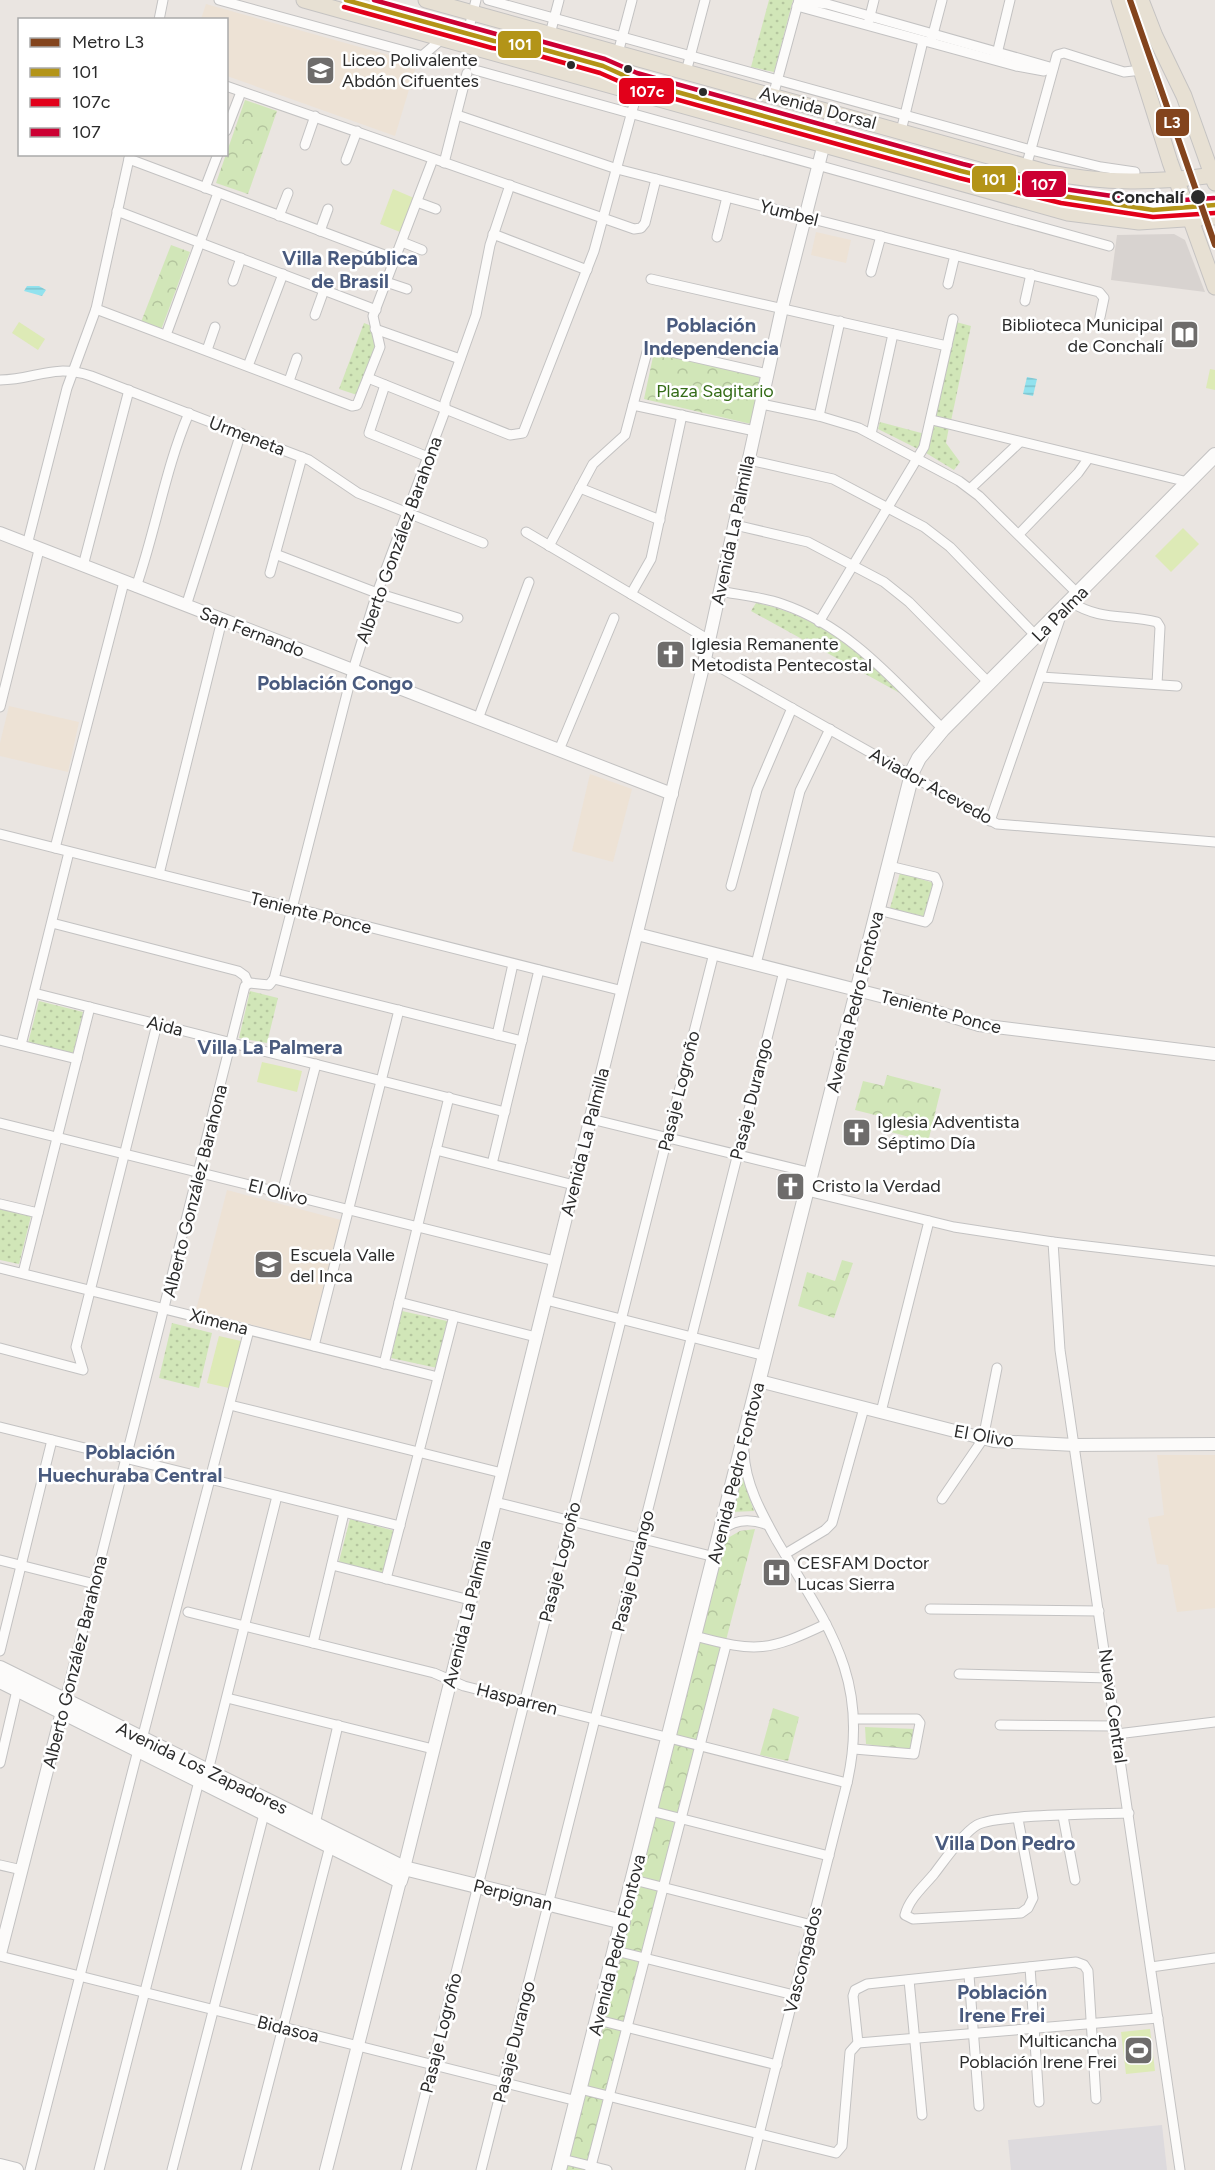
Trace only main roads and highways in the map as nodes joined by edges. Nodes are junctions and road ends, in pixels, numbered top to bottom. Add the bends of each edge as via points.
1 (304, 0) edge
2 (426, 0) edge
3 (1119, 0) edge
4 (1141, 0) edge
5 (474, 7) edge
6 (1214, 178) edge
7 (1176, 181) junction
8 (1215, 217) edge
9 (1191, 220) junction
10 (1215, 286) edge
11 (1215, 455) edge
12 (912, 777) joint
13 (0, 1668) edge
14 (0, 1682) edge
15 (64, 1706) junction
16 (204, 1776) junction
17 (402, 1874) junction
18 (623, 1922) junction
19 (561, 2164) edge
20 (0, 2166) edge
21 (16, 2170) edge

1 - 9 main road, Avenida Dorsal via 1068,213 1122,221
2 - 5 main road, Avenida Dorsal
3 - 7 main road
4 - 6 main road via 1184,96
5 - 7 main road, Avenida Dorsal via 550,34 1026,167 1096,181
6 - 7 main road, Avenida Dorsal
7 - 9 main road
8 - 9 main road, Avenida Dorsal
9 - 10 main road
11 - 12 main road, La Palma via 943,729 919,758
12 - 18 main road, Avenida Pedro Fontova
13 - 15 main road, Avenida Los Zapadores
14 - 15 main road, Avenida Los Zapadores
15 - 16 main road, Avenida Los Zapadores
16 - 17 main road, Avenida Los Zapadores via 315,1824
16 - 17 main road, Avenida Los Zapadores via 264,1814 330,1846
17 - 18 main road, Perpignan via 478,1886
18 - 19 main road, Avenida Pedro Fontova
20 - 21 main road

